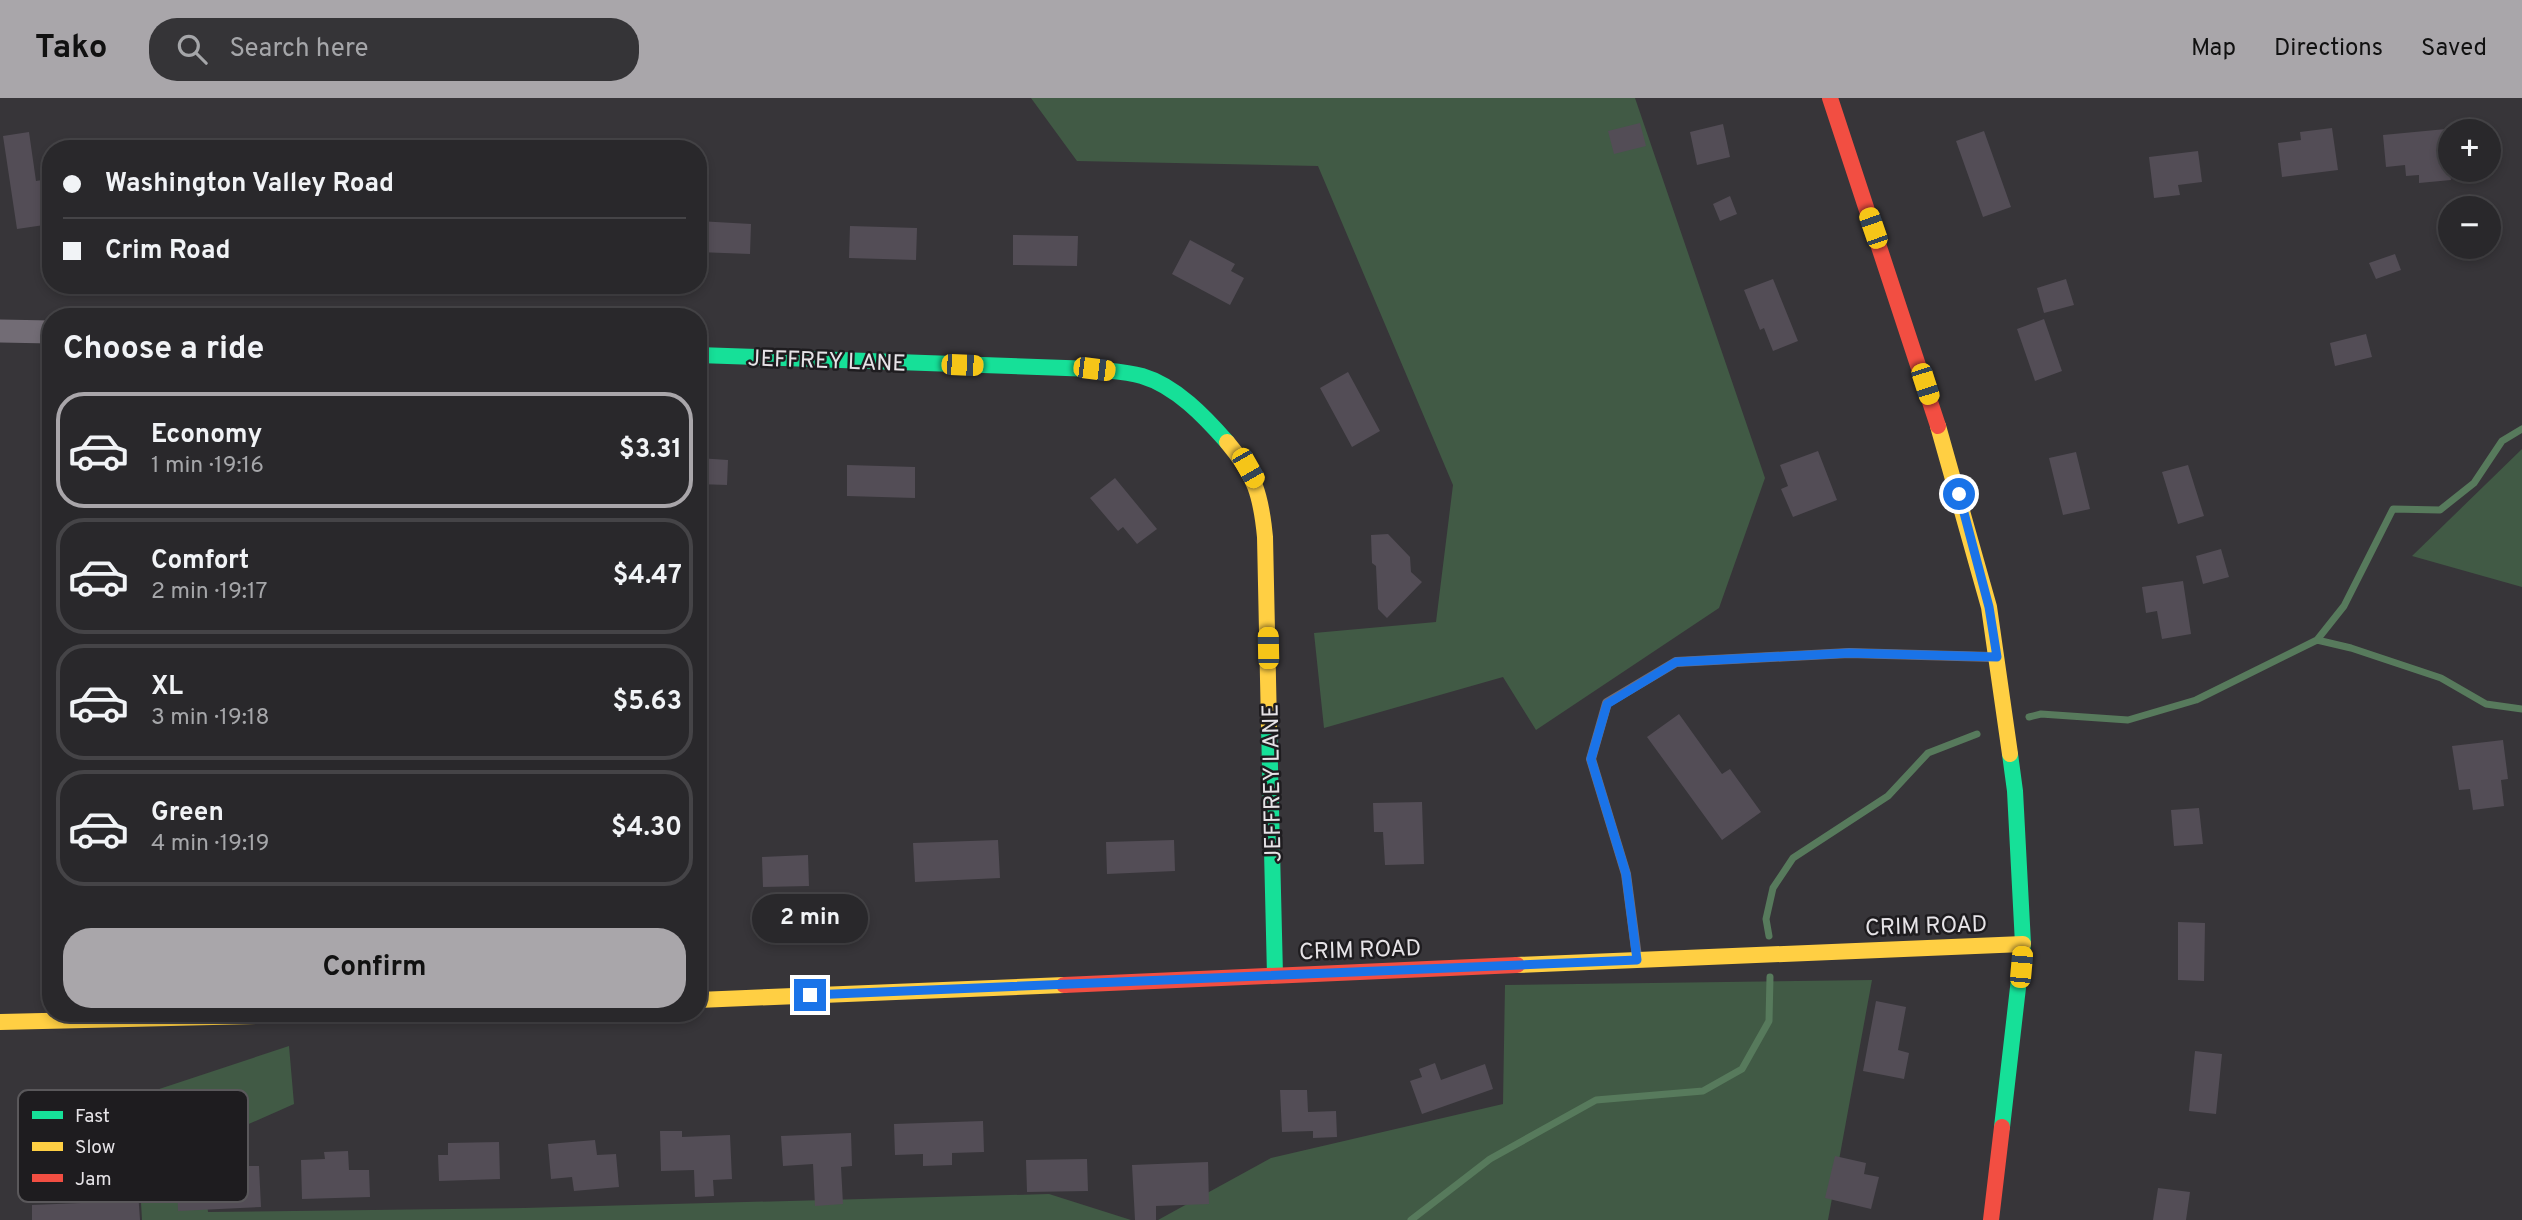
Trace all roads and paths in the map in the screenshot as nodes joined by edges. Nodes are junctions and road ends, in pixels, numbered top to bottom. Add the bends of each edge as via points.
1 (1830, 98) edge
2 (0, 331) edge
3 (42, 332) edge
4 (707, 355) edge
5 (1997, 657) junction
6 (2023, 944) junction
7 (1637, 960) junction
8 (1275, 975) junction
9 (707, 1000) edge
10 (42, 1021) edge
11 (0, 1022) edge
12 (1991, 1220) edge

1 - 5 street via 1942,438 1989,607
2 - 3 street
4 - 8 street, JEFFREY LANE via 1130,374 1155,380 1177,394 1241,456 1262,502 1265,537
5 - 6 street via 2015,791
5 - 7 lane via 1849,653 1676,662 1607,704 1591,759 1626,874
6 - 7 street, CRIM ROAD
6 - 12 street
7 - 8 street, CRIM ROAD
8 - 9 street, CRIM ROAD
10 - 11 street

